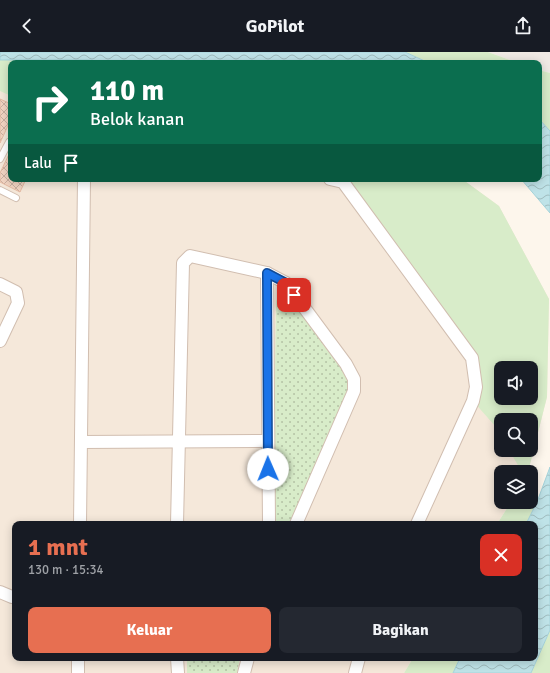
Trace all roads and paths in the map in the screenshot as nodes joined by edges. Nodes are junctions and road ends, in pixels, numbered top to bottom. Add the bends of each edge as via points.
1 (8, 144) edge
2 (0, 159) edge
3 (84, 182) edge
4 (343, 182) edge
5 (0, 190) edge
6 (16, 198) dead end
7 (267, 273) junction
8 (0, 284) edge
9 (0, 341) edge
10 (267, 441) junction
11 (81, 442) junction
12 (179, 442) junction
13 (80, 521) edge
14 (178, 521) edge
15 (269, 521) edge
16 (297, 521) edge
17 (418, 521) edge
18 (0, 592) edge
19 (12, 598) dead end
20 (78, 661) edge
21 (177, 661) edge
22 (247, 661) edge
23 (358, 661) edge
24 (78, 673) edge
25 (178, 673) edge
26 (244, 673) edge
27 (355, 673) edge

1 - 2 lane
3 - 11 street
4 - 17 street via 472,358 476,387 474,401
5 - 6 lane
7 - 10 street
7 - 12 street via 190,256 183,262
7 - 16 street via 286,283 346,364 354,379 354,391
8 - 9 street via 16,292 18,303
10 - 12 street
10 - 15 street
11 - 12 street
11 - 13 street
12 - 14 street
18 - 19 street
20 - 24 street
21 - 25 street
22 - 26 street
23 - 27 street

